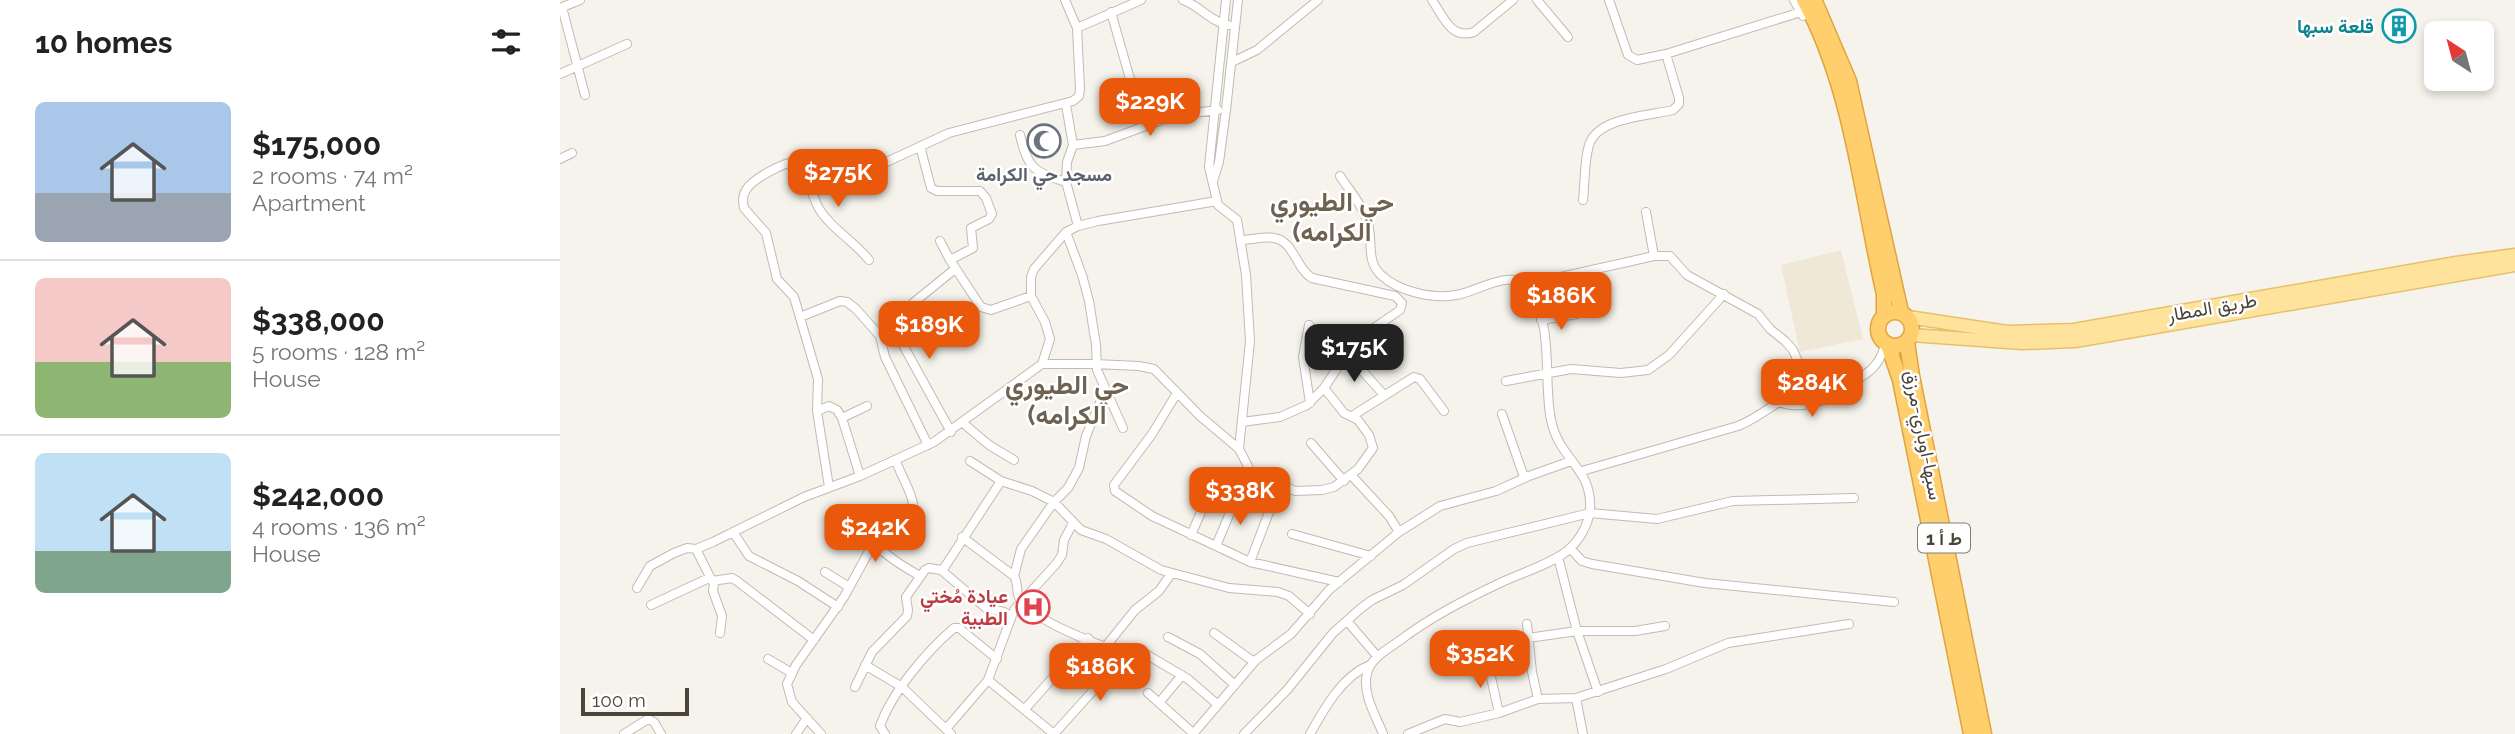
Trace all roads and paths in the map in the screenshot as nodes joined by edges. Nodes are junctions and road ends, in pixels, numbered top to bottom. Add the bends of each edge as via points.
1 (580, 0) edge
2 (1065, 0) edge
3 (1141, 0) edge
4 (1183, 0) edge
5 (1226, 0) edge
6 (1238, 0) edge
7 (1318, 0) edge
8 (1432, 0) edge
9 (1513, 0) edge
10 (1537, 0) edge
11 (1609, 0) edge
12 (1794, 0) edge
13 (1814, 0) edge
14 (1802, 6) edge
15 (561, 8) edge
16 (1111, 12) junction
17 (1225, 24) junction
18 (1237, 26) junction
19 (1077, 28) junction
20 (1568, 37) dead end
21 (627, 44) dead end
22 (1666, 54) junction
23 (1232, 62) junction
24 (578, 67) junction
25 (560, 74) edge
26 (1130, 79) dead end
27 (585, 94) dead end
28 (1066, 105) junction
29 (1215, 110) junction
30 (1226, 110) junction
31 (1020, 135) dead end
32 (1073, 145) junction
33 (920, 146) junction
34 (572, 153) dead end
35 (560, 159) edge
36 (806, 175) junction
37 (1340, 176) dead end
38 (1213, 181) junction
39 (1066, 182) junction
40 (1583, 200) dead end
41 (1217, 201) junction
42 (1646, 212) dead end
43 (1078, 226) junction
44 (1066, 232) junction
45 (1240, 240) junction
46 (940, 242) dead end
47 (2515, 255) edge
48 (1654, 256) junction
49 (869, 260) dead end
50 (950, 260) junction
51 (2515, 265) edge
52 (955, 269) junction
53 (1524, 285) junction
54 (1724, 294) junction
55 (1031, 296) junction
56 (1577, 314) dead end
57 (1905, 315) junction
58 (1884, 316) junction
59 (800, 317) junction
60 (1541, 320) junction
61 (1308, 325) dead end
62 (897, 334) junction
63 (880, 336) junction
64 (1909, 339) junction
65 (1887, 344) junction
66 (1347, 354) junction
67 (1042, 364) junction
68 (1095, 364) junction
69 (1547, 373) junction
70 (1506, 382) dead end
71 (1324, 388) junction
72 (1805, 388) junction
73 (1105, 391) junction
74 (1838, 391) junction
75 (1177, 393) junction
76 (1384, 395) junction
77 (1778, 402) junction
78 (1310, 403) junction
79 (867, 406) dead end
80 (817, 411) junction
81 (1444, 411) dead end
82 (1502, 414) dead end
83 (1352, 416) junction
84 (842, 418) junction
85 (1242, 422) junction
86 (963, 423) junction
87 (1122, 428) dead end
88 (951, 432) junction
89 (1311, 443) dead end
90 (928, 445) junction
91 (1239, 449) junction
92 (1014, 460) dead end
93 (896, 461) junction
94 (970, 461) dead end
95 (1571, 461) junction
96 (1582, 471) junction
97 (860, 476) junction
98 (1524, 477) junction
99 (1347, 478) junction
100 (1001, 481) junction
101 (1279, 486) junction
102 (829, 487) junction
103 (1209, 494) dead end
104 (1237, 496) dead end
105 (1854, 498) dead end
106 (1054, 502) junction
107 (1590, 513) junction
108 (858, 523) dead end
109 (1073, 523) junction
110 (733, 532) junction
111 (1399, 532) junction
112 (1292, 534) dead end
113 (1191, 535) junction
114 (962, 537) junction
115 (873, 544) junction
116 (1216, 546) junction
117 (1570, 548) junction
118 (696, 549) junction
119 (1371, 556) junction
120 (1558, 557) junction
121 (1250, 562) junction
122 (941, 570) junction
123 (825, 572) dead end
124 (1171, 574) junction
125 (920, 576) junction
126 (1014, 576) junction
127 (711, 580) junction
128 (1339, 582) junction
129 (637, 587) dead end
130 (849, 587) junction
131 (1021, 602) junction
132 (1894, 602) dead end
133 (651, 605) dead end
134 (838, 607) junction
135 (1310, 614) junction
136 (1011, 617) junction
137 (1347, 621) junction
138 (1527, 624) dead end
139 (1849, 624) dead end
140 (1665, 626) dead end
141 (1577, 631) junction
142 (720, 634) dead end
143 (1214, 634) dead end
144 (1168, 636) dead end
145 (1088, 638) junction
146 (1528, 638) junction
147 (814, 639) junction
148 (1106, 646) junction
149 (1126, 654) junction
150 (1377, 656) junction
151 (768, 659) dead end
152 (998, 659) junction
153 (1254, 662) junction
154 (865, 665) junction
155 (1370, 665) junction
156 (1461, 666) dead end
157 (792, 673) junction
158 (1182, 675) junction
159 (988, 680) junction
160 (1235, 685) junction
161 (855, 687) dead end
162 (902, 687) junction
163 (1598, 692) junction
164 (1148, 693) dead end
165 (1576, 698) junction
166 (1538, 699) junction
167 (1159, 703) junction
168 (1217, 704) junction
169 (1025, 709) junction
170 (1499, 713) junction
171 (807, 718) junction
172 (948, 731) edge
173 (1977, 732) edge
174 (624, 734) edge
175 (661, 734) edge
176 (796, 734) edge
177 (821, 734) edge
178 (886, 734) edge
179 (1054, 734) edge
180 (1193, 734) edge
181 (1244, 734) edge
182 (1310, 734) edge
183 (1383, 734) edge
184 (1408, 734) edge
185 (1583, 734) edge

1 - 15 street
2 - 19 street
3 - 16 street
4 - 17 street
5 - 17 street
6 - 18 street
7 - 23 street via 1257,50
8 - 9 street via 1451,29 1466,34
10 - 20 street
11 - 22 street via 1630,57 1640,60
12 - 14 street
13 - 57 highway via 1849,81
14 - 22 street
14 - 58 highway via 1832,65 1850,126 1884,294
15 - 24 street
16 - 19 street
16 - 26 street
17 - 18 street
17 - 29 street
18 - 23 street
19 - 28 street via 1080,93
21 - 24 street
22 - 40 street via 1679,98 1677,107 1598,131 1589,146
23 - 30 street
24 - 25 street
24 - 27 street
28 - 32 street
28 - 33 street via 948,133
29 - 30 street
29 - 32 street via 1175,115 1105,141
29 - 38 street via 1209,167
30 - 38 street
31 - 39 street via 1031,167
32 - 39 street
33 - 36 street via 878,166 828,167
33 - 50 street via 934,190 980,191 992,214 971,228 973,248
34 - 35 street
36 - 49 street via 824,216
36 - 59 street via 796,162 783,164 752,183 743,198 747,212 769,239 774,272 794,297
37 - 53 street via 1366,217 1373,262 1395,285 1446,296 1500,280
38 - 41 street
39 - 43 street
41 - 43 street
41 - 45 street via 1221,210 1235,217
42 - 48 street
43 - 44 street
44 - 55 street via 1034,269
44 - 68 street via 1088,300
45 - 66 street via 1280,239 1312,278 1401,300 1401,310 1360,336
45 - 85 street via 1250,341
46 - 50 street
47 - 57 main road, طريق المطار via 2074,330 2007,332
48 - 53 street
48 - 54 street via 1670,256 1687,275
50 - 52 street
51 - 64 main road, طريق المطار via 2075,341
52 - 55 street via 976,302 986,309
52 - 62 street via 913,303 910,327
53 - 60 street
54 - 69 street via 1655,367 1621,373 1579,369
54 - 72 street via 1758,314 1788,344
55 - 67 street via 1050,339
56 - 60 street
57 - 58 highway via 1892,312
57 - 64 highway via 1912,326
58 - 65 highway via 1878,332
59 - 63 street via 847,302
59 - 80 street via 818,379
60 - 69 street
61 - 78 street via 1303,357
62 - 63 street
62 - 88 street
63 - 90 street via 885,357
64 - 65 highway via 1900,346
64 - 173 highway, سبها-اوباري-مرزق / ط أ 1
65 - 74 street via 1875,368
65 - 173 highway, سبها-اوباري-مرزق / ط أ 1 via 1900,380
66 - 71 street
66 - 76 street
67 - 68 street
67 - 86 street
68 - 73 street
68 - 75 street via 1147,367
69 - 70 street
69 - 95 street via 1553,429
71 - 78 street
71 - 83 street via 1343,413
72 - 74 street
72 - 77 street
73 - 87 street
73 - 106 street via 1086,436 1079,468
74 - 77 street via 1814,404
75 - 91 street
75 - 113 street via 1114,488 1143,511
76 - 81 street via 1417,377
76 - 83 street
77 - 96 street via 1738,426
78 - 85 street via 1280,417
79 - 84 street
80 - 84 street via 829,406
80 - 102 street
82 - 98 street
83 - 99 street via 1369,435 1373,448
84 - 97 street
85 - 91 street
86 - 88 street
86 - 92 street
88 - 90 street
89 - 99 street
90 - 93 street
91 - 101 street via 1251,472
93 - 97 street
93 - 115 street via 913,505
94 - 100 street
95 - 96 street
95 - 98 street
96 - 107 street
97 - 102 street
98 - 111 street via 1504,488 1440,506
99 - 101 street via 1310,491
99 - 111 street via 1389,516
100 - 106 street
100 - 114 street
101 - 121 street
102 - 110 street
103 - 113 street
104 - 116 street
105 - 107 street via 1733,501 1657,519
106 - 109 street
106 - 126 street via 1021,549
107 - 117 street
107 - 137 street via 1467,543 1372,600
108 - 115 street
109 - 124 street
109 - 131 street via 1056,564
110 - 118 street
110 - 134 street via 749,556
111 - 119 street
112 - 119 street
113 - 116 street
114 - 122 street
114 - 126 street
115 - 125 street
115 - 130 street
116 - 121 street
117 - 120 street
117 - 132 street via 1582,561 1706,583
118 - 127 street
118 - 129 street via 687,548 653,564
119 - 128 street
120 - 141 street
120 - 150 street via 1454,605
121 - 128 street
122 - 125 street via 929,568
122 - 136 street via 986,608
123 - 130 street
124 - 135 street via 1229,588 1278,592
124 - 148 street
125 - 154 street via 906,597 907,616
126 - 131 street
127 - 133 street
127 - 142 street via 722,616
127 - 147 street via 732,578
128 - 135 street
130 - 134 street
131 - 136 street
131 - 145 street via 1055,625
134 - 147 street
135 - 153 street
136 - 152 street
137 - 150 street
137 - 181 street
138 - 146 street
139 - 163 street via 1728,643
140 - 141 street
141 - 146 street
141 - 163 street
143 - 153 street
144 - 160 street via 1200,654
145 - 148 street
145 - 169 street
146 - 166 street
147 - 157 street
148 - 149 street
149 - 158 street via 1139,652
149 - 179 street
150 - 155 street
151 - 157 street
152 - 159 street
152 - 162 street via 954,628
153 - 160 street
154 - 161 street
154 - 162 street
155 - 182 street via 1342,685
155 - 183 street via 1366,690
156 - 170 street via 1488,664
157 - 171 street via 788,692
158 - 167 street
158 - 168 street
159 - 169 street
159 - 172 street
160 - 168 street
162 - 172 street
162 - 178 street via 880,726
163 - 165 street
164 - 167 street
165 - 166 street
165 - 185 street
166 - 170 street
167 - 180 street
168 - 180 street
169 - 179 street
170 - 184 street via 1460,722 1445,719
171 - 176 street
171 - 177 street
174 - 175 street via 648,719

